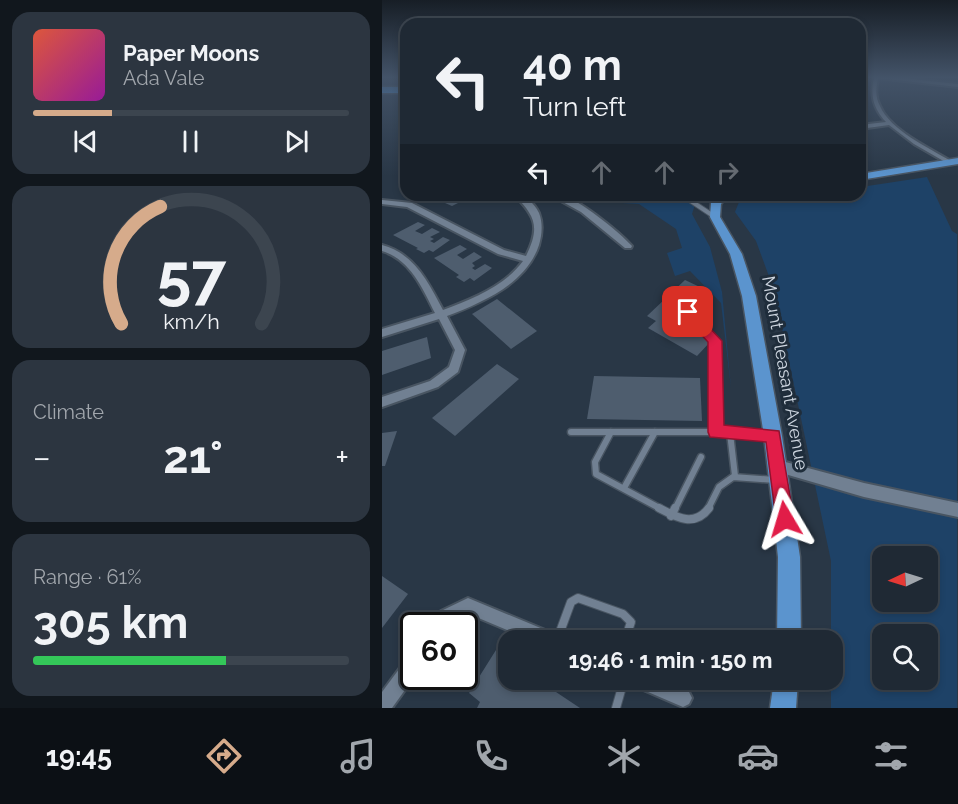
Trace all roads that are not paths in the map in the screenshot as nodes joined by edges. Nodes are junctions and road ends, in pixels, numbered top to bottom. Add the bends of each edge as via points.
1 (881, 110) edge
2 (891, 123) junction
3 (866, 126) edge
4 (953, 162) edge
5 (866, 176) edge
6 (525, 201) edge
7 (568, 201) edge
8 (691, 201) edge
9 (718, 201) edge
10 (382, 202) edge
11 (715, 217) junction
12 (628, 246) dead end
13 (382, 248) edge
14 (529, 260) junction
15 (688, 312) dead end
16 (440, 313) junction
17 (382, 333) edge
18 (382, 402) edge
19 (571, 432) dead end
20 (611, 432) junction
21 (655, 432) junction
22 (716, 432) junction
23 (730, 433) junction
24 (773, 436) junction
25 (701, 457) dead end
26 (779, 473) junction
27 (735, 476) junction
28 (624, 488) junction
29 (958, 510) edge
30 (671, 516) junction
31 (457, 612) edge
32 (525, 630) edge
33 (561, 630) edge
34 (628, 630) edge
35 (789, 630) edge
36 (400, 681) edge
37 (621, 690) edge
38 (664, 690) edge
39 (785, 690) edge
40 (683, 698) dead end
41 (383, 703) edge
42 (616, 708) edge
43 (783, 708) edge

1 - 2 street
2 - 3 street
2 - 4 street
4 - 5 main road
6 - 14 street via 534,209 539,228
7 - 12 street
8 - 11 lane
9 - 11 main road
10 - 14 street via 409,205 501,252
11 - 24 main road, Mount Pleasant Avenue via 736,254 749,296
13 - 16 street via 406,260
14 - 16 street via 497,289
15 - 22 lane via 715,341
16 - 17 street
16 - 18 street via 460,350 454,369 433,384
19 - 20 lane
20 - 21 lane
20 - 28 lane via 594,468 596,474
21 - 22 lane
21 - 28 lane
22 - 23 lane
23 - 24 lane
23 - 27 lane
24 - 26 main road, Mount Pleasant Avenue
25 - 30 lane
26 - 27 lane
26 - 29 street
26 - 35 main road, Mount Pleasant Avenue via 789,557
27 - 30 lane via 727,479 700,518 691,521
28 - 30 lane
31 - 32 street via 469,606
33 - 34 lane via 571,602 578,598 623,614 631,622
36 - 41 street
37 - 42 lane
38 - 40 street
39 - 43 main road

